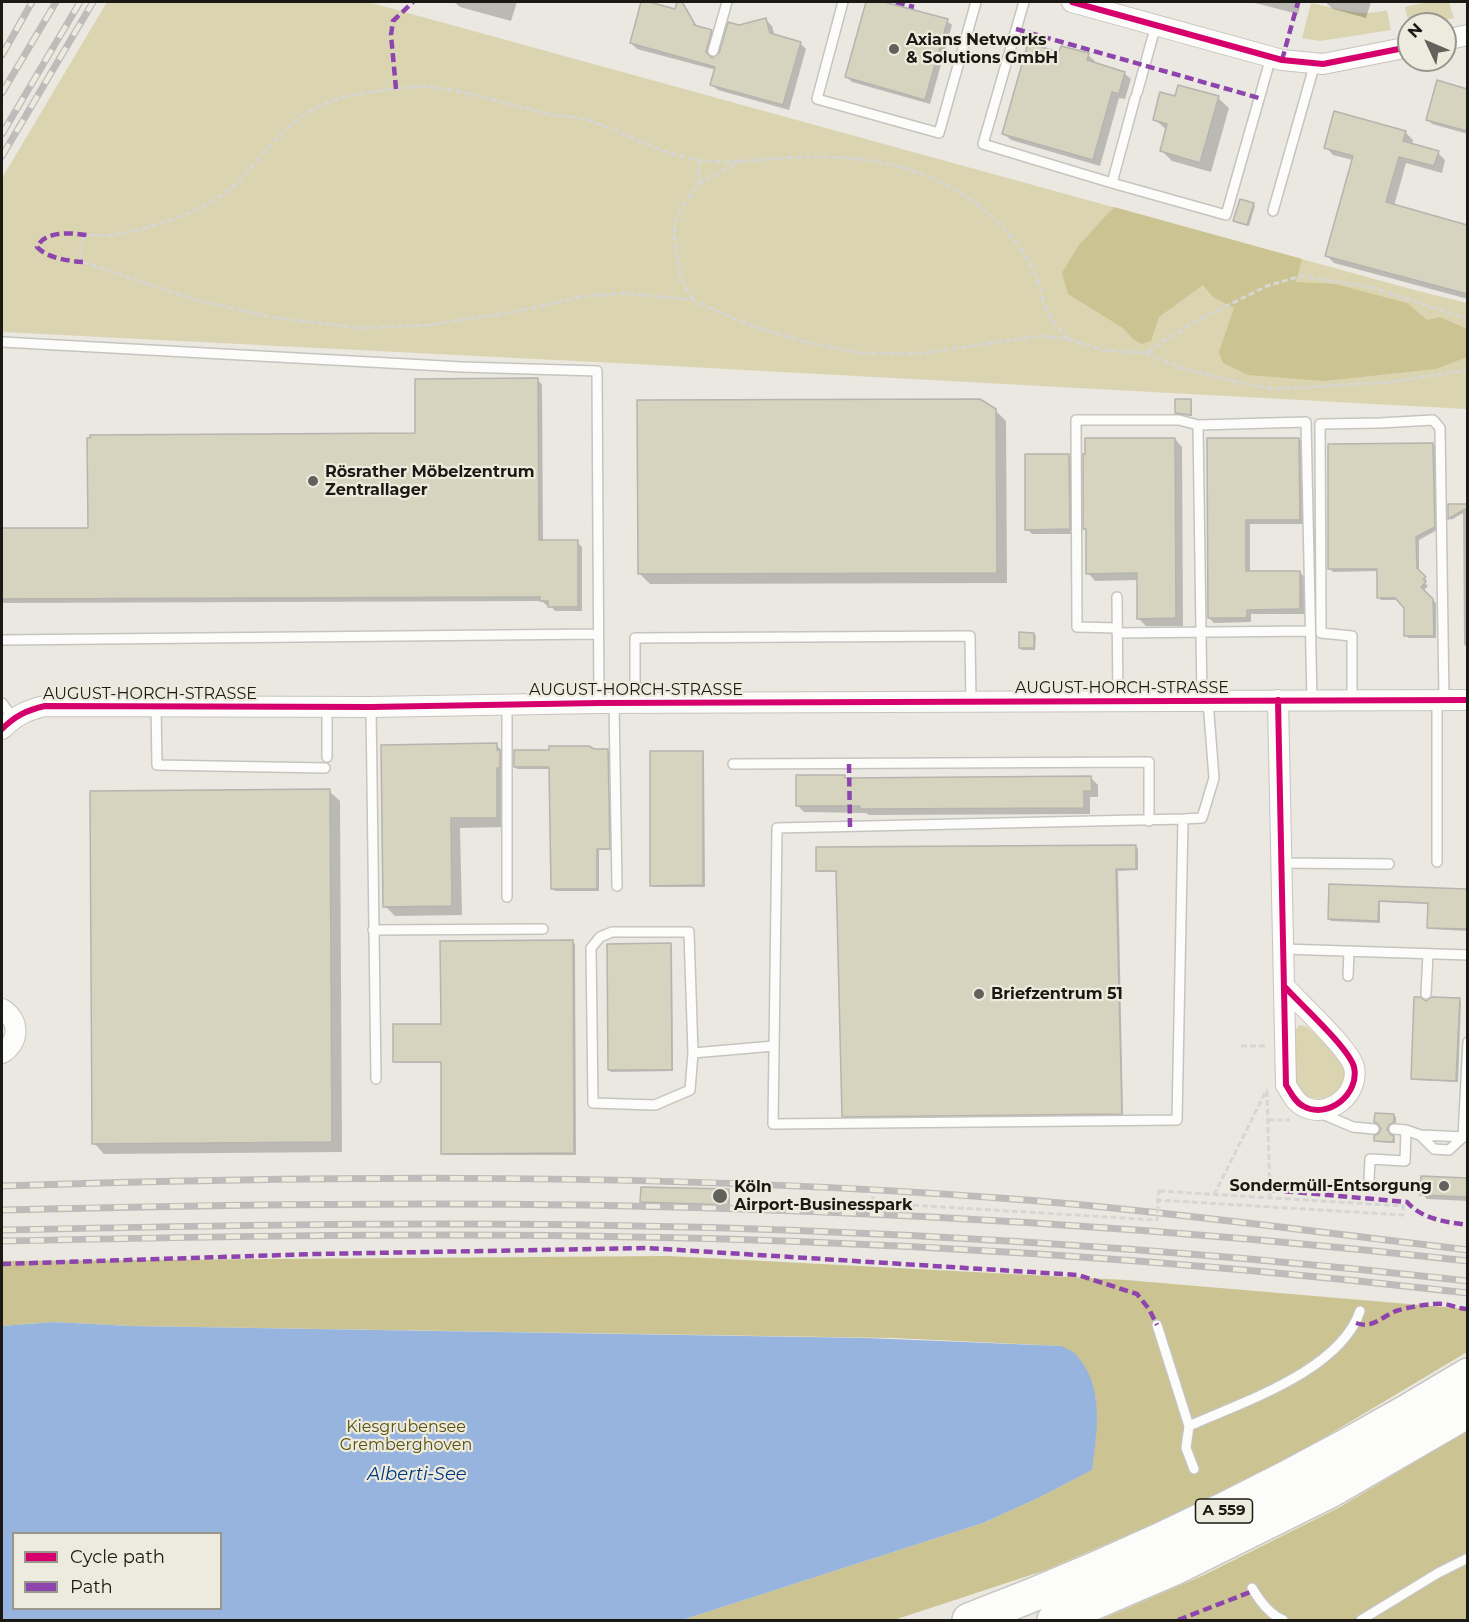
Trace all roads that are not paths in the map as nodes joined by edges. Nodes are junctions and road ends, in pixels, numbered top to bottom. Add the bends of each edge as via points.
1 (727, 2) edge
2 (843, 2) edge
3 (976, 2) edge
4 (1024, 2) edge
5 (1072, 2) edge
6 (1093, 4) edge
7 (1156, 25) junction
8 (1397, 49) edge
9 (713, 51) dead end
10 (1271, 57) junction
11 (1315, 63) junction
12 (1112, 183) junction
13 (1273, 211) dead end
14 (2, 342) edge
15 (1306, 422) junction
16 (1320, 424) junction
17 (1198, 425) junction
18 (1117, 597) dead end
19 (1117, 631) junction
20 (1310, 631) junction
21 (1201, 633) junction
22 (598, 634) junction
23 (2, 640) edge
24 (1278, 700) junction
25 (1441, 700) junction
26 (1467, 700) edge
27 (1205, 701) junction
28 (1312, 701) junction
29 (1352, 701) junction
30 (971, 702) junction
31 (607, 703) junction
32 (635, 703) junction
33 (1118, 703) junction
34 (507, 704) junction
35 (156, 706) junction
36 (327, 707) junction
37 (372, 707) junction
38 (5, 717) edge
39 (327, 756) dead end
40 (733, 764) dead end
41 (325, 768) dead end
42 (1183, 819) junction
43 (1149, 821) junction
44 (1437, 862) dead end
45 (1281, 863) junction
46 (1389, 864) dead end
47 (617, 886) dead end
48 (507, 897) dead end
49 (543, 929) dead end
50 (373, 930) junction
51 (1283, 949) junction
52 (1349, 951) junction
53 (1428, 954) junction
54 (1467, 955) edge
55 (1348, 976) dead end
56 (1284, 986) junction
57 (1426, 994) dead end
58 (2, 1009) edge
59 (1467, 1042) edge
60 (774, 1046) junction
61 (2, 1053) edge
62 (693, 1053) junction
63 (375, 1079) dead end
64 (1316, 1111) junction
65 (1374, 1129) dead end
66 (1394, 1130) dead end
67 (1406, 1130) junction
68 (1420, 1135) junction
69 (1466, 1139) edge
70 (1369, 1180) dead end
71 (1360, 1311) dead end
72 (1157, 1325) dead end
73 (1467, 1376) edge
74 (1467, 1411) edge
75 (1189, 1426) junction
76 (1194, 1469) dead end
77 (1467, 1558) edge
78 (1251, 1588) dead end
79 (969, 1620) edge
80 (1054, 1620) edge
81 (1283, 1620) edge
82 (1361, 1620) edge

1 - 9 lane
2 - 3 lane via 817,99 939,133
4 - 12 lane via 983,144
5 - 6 street
6 - 7 street
7 - 10 street
7 - 12 lane
8 - 11 street
10 - 11 street
10 - 12 lane via 1226,215
11 - 13 lane
14 - 22 lane via 597,371
15 - 16 lane
15 - 17 lane
15 - 20 lane
16 - 25 lane via 1433,420 1440,428
16 - 29 lane via 1321,633 1352,636
17 - 19 lane via 1179,420 1076,420 1077,627
17 - 21 lane
18 - 19 lane
19 - 21 lane
19 - 33 lane
20 - 21 lane
20 - 28 lane
21 - 27 lane
22 - 23 lane
22 - 31 lane
24 - 27 street, AUGUST-HORCH-STRASSE
24 - 28 street, AUGUST-HORCH-STRASSE
24 - 45 street
25 - 26 street, AUGUST-HORCH-STRASSE
25 - 29 street, AUGUST-HORCH-STRASSE
25 - 44 lane
27 - 33 street, AUGUST-HORCH-STRASSE
27 - 42 lane via 1214,778 1202,818
28 - 29 street, AUGUST-HORCH-STRASSE
30 - 32 street, AUGUST-HORCH-STRASSE
30 - 32 lane via 970,636 635,638
30 - 33 street, AUGUST-HORCH-STRASSE
31 - 32 street, AUGUST-HORCH-STRASSE
31 - 34 street, AUGUST-HORCH-STRASSE
31 - 47 lane
34 - 37 street, AUGUST-HORCH-STRASSE
34 - 48 lane
35 - 36 street, AUGUST-HORCH-STRASSE
35 - 38 street, AUGUST-HORCH-STRASSE via 45,706
35 - 41 lane via 156,765
36 - 37 street, AUGUST-HORCH-STRASSE
36 - 39 lane
37 - 50 lane
40 - 43 lane via 1149,762
42 - 43 lane
42 - 60 lane via 1177,1120 773,1124
43 - 60 lane via 777,828
45 - 46 lane
45 - 51 street
49 - 50 lane
50 - 63 lane
51 - 52 lane
51 - 56 street
52 - 53 lane
52 - 55 lane
53 - 54 lane
53 - 57 lane
56 - 64 street via 1286,1085 1303,1106
56 - 64 street via 1346,1051 1354,1068 1353,1085 1346,1098
58 - 61 street via 13,1019 16,1035
59 - 69 lane
60 - 62 lane
62 - 62 lane via 689,932 612,932 600,937 591,948 593,1103 656,1106 690,1090
64 - 65 lane via 1353,1127
66 - 67 lane
67 - 68 lane
67 - 70 lane via 1405,1161 1370,1159
68 - 69 lane
68 - 69 lane via 1434,1149 1449,1150
71 - 75 lane via 1356,1323 1338,1345 1313,1368
72 - 75 lane
73 - 79 highway, A 559 via 1246,1500 1055,1588
74 - 80 highway, A 559 via 1330,1491 1177,1567
75 - 76 lane via 1185,1448
77 - 82 lane
78 - 81 lane via 1275,1617

